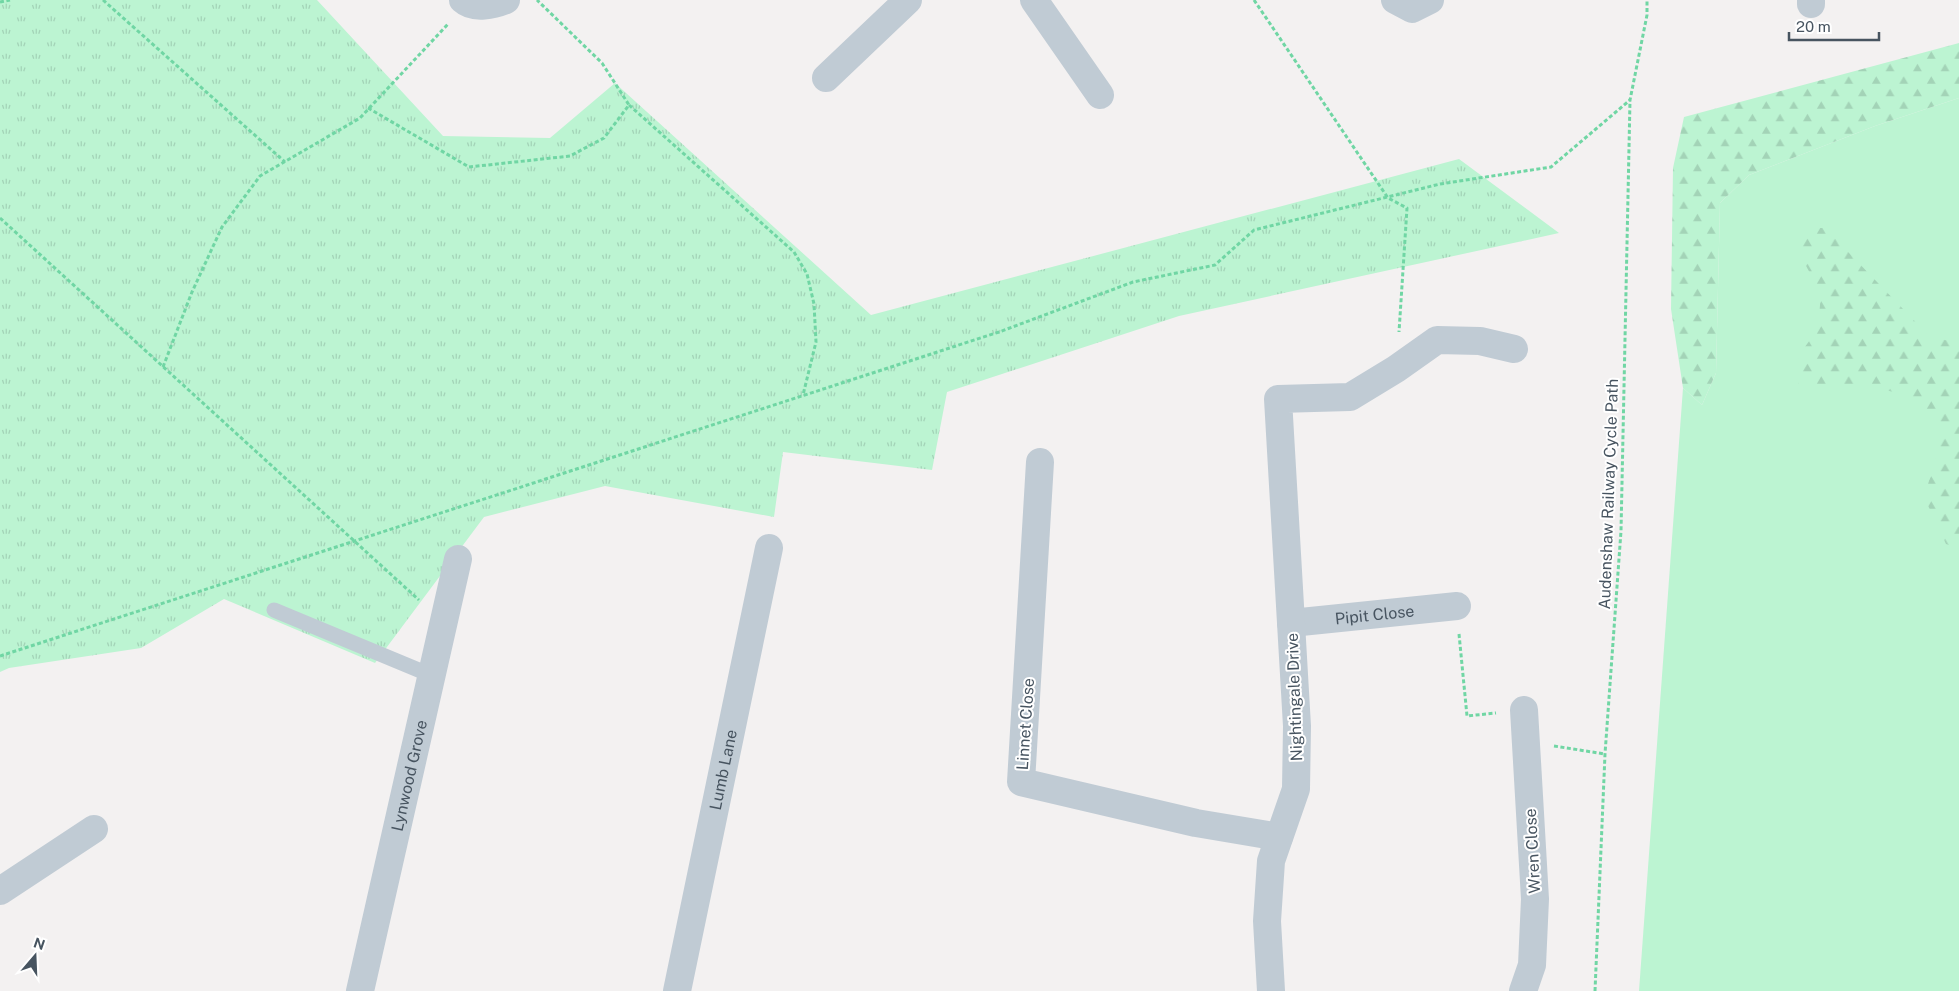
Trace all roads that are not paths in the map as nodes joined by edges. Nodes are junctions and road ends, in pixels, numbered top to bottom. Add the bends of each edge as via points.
1 (506, 0) edge
2 (908, 0) edge
3 (1034, 0) edge
4 (1396, 0) edge
5 (1430, 0) edge
6 (465, 2) edge
7 (826, 78) dead end
8 (1100, 95) dead end
9 (1514, 349) dead end
10 (1040, 462) dead end
11 (769, 548) dead end
12 (458, 559) dead end
13 (1457, 606) dead end
14 (274, 610) dead end
15 (1291, 623) junction
16 (433, 676) junction
17 (1524, 710) road end
18 (94, 829) dead end
19 (1279, 837) junction
20 (0, 891) edge
21 (360, 991) edge
22 (677, 991) edge
23 (1270, 991) edge
24 (1523, 991) edge

1 - 6 street via 492,6
2 - 7 street
3 - 8 street
4 - 5 street via 1412,9
9 - 15 street, Nightingale Drive via 1480,341 1437,340 1350,397 1278,399
10 - 19 street, Linnet Close via 1021,782 1196,823
11 - 22 street, Lumb Lane
12 - 16 street, Lynwood Grove
13 - 15 street, Pipit Close
14 - 16 lane
15 - 19 street, Nightingale Drive via 1297,726 1296,789
16 - 21 street, Lynwood Grove
17 - 24 street, Wren Close via 1535,898 1532,965
18 - 20 street
19 - 23 street, Nightingale Drive via 1271,861 1267,921

